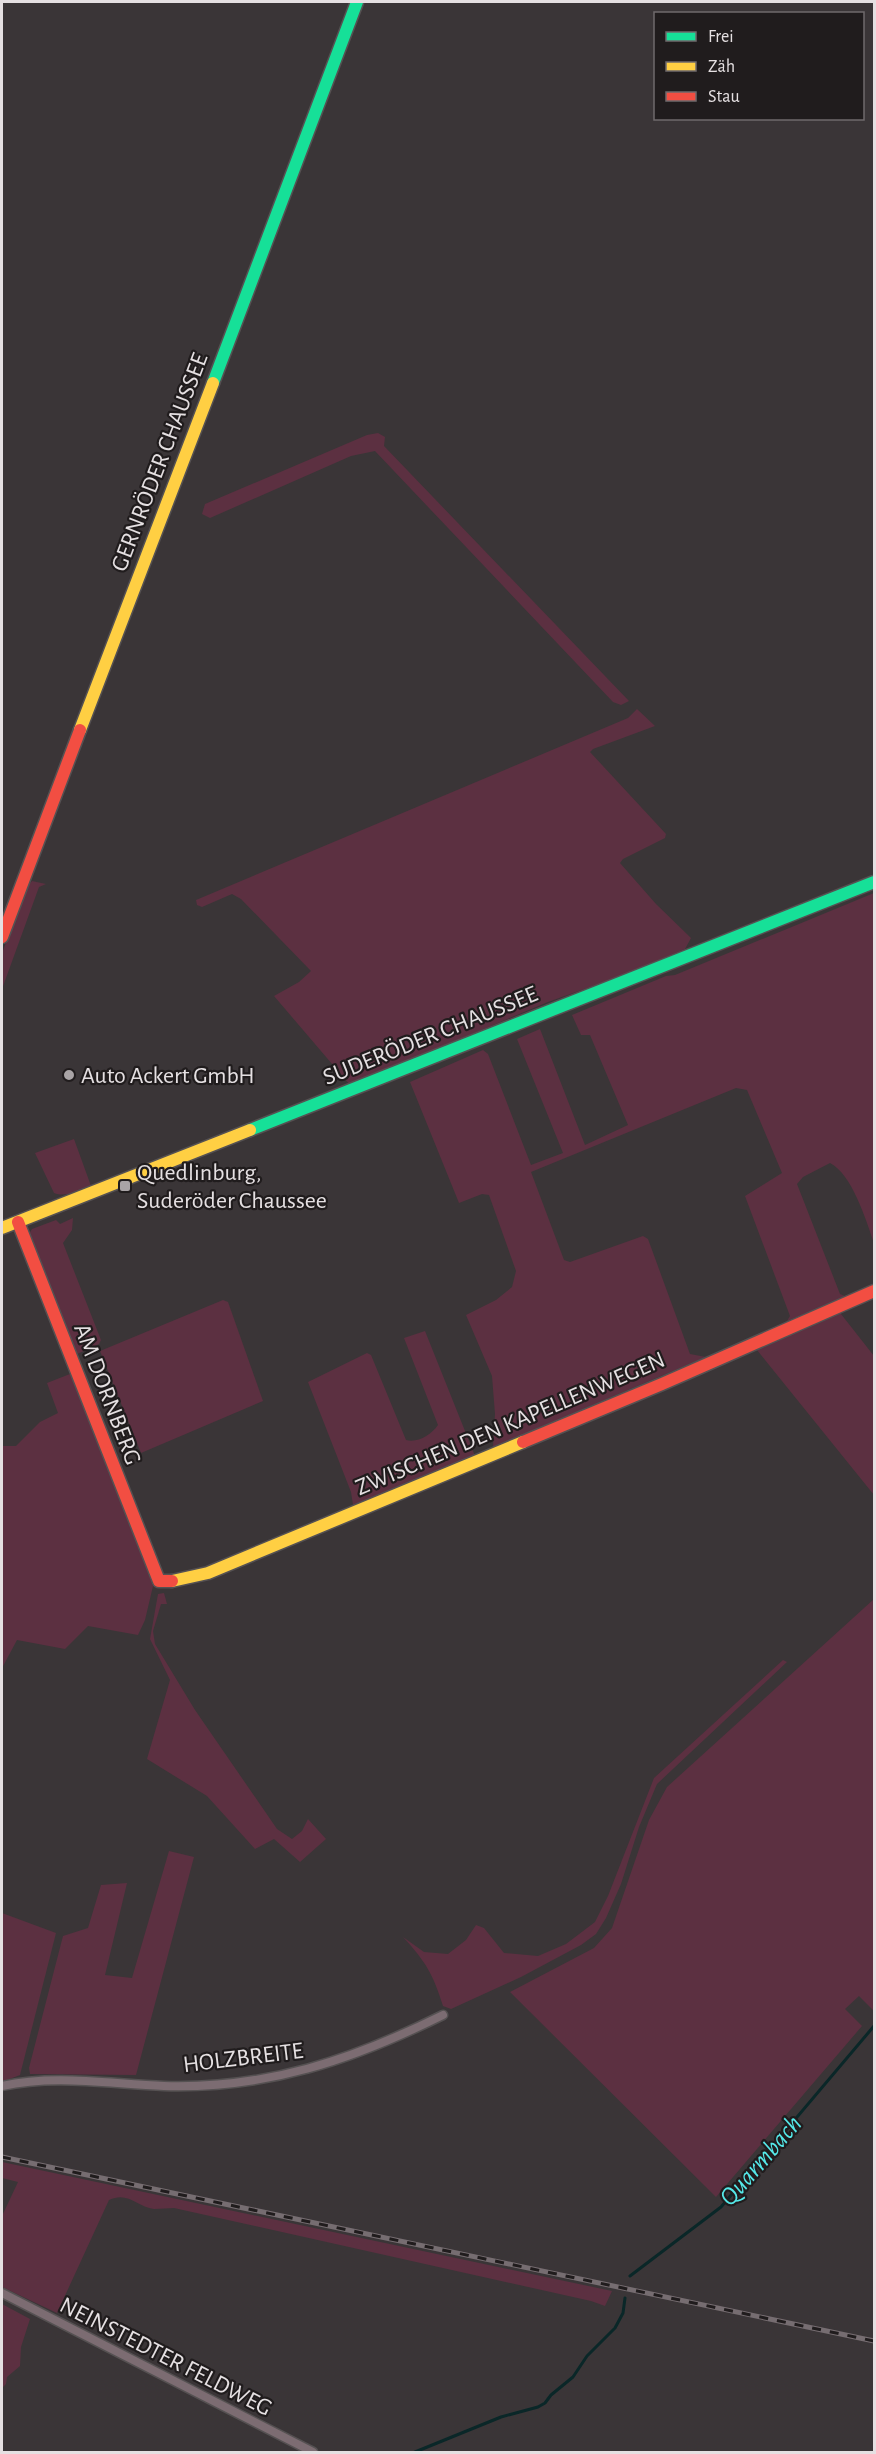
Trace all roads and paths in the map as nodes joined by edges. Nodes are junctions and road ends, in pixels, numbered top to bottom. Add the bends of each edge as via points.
1 (357, 2) edge
2 (874, 882) edge
3 (2, 937) edge
4 (18, 1222) junction
5 (2, 1228) edge
6 (874, 1291) edge
7 (159, 1581) joint
8 (443, 2015) dead end
9 (2, 2086) edge
10 (2, 2293) edge
11 (313, 2452) edge

1 - 3 street, GERNRÖDER CHAUSSEE
2 - 4 street, SUDERÖDER CHAUSSEE
4 - 5 street, SUDERÖDER CHAUSSEE
4 - 7 street, AM DORNBERG
6 - 7 street, ZWISCHEN DEN KAPELLENWEGEN via 208,1573 189,1580
8 - 9 street, HOLZBREITE via 333,2063 283,2076 213,2086 67,2080 25,2080
10 - 11 street, NEINSTEDTER FELDWEG

